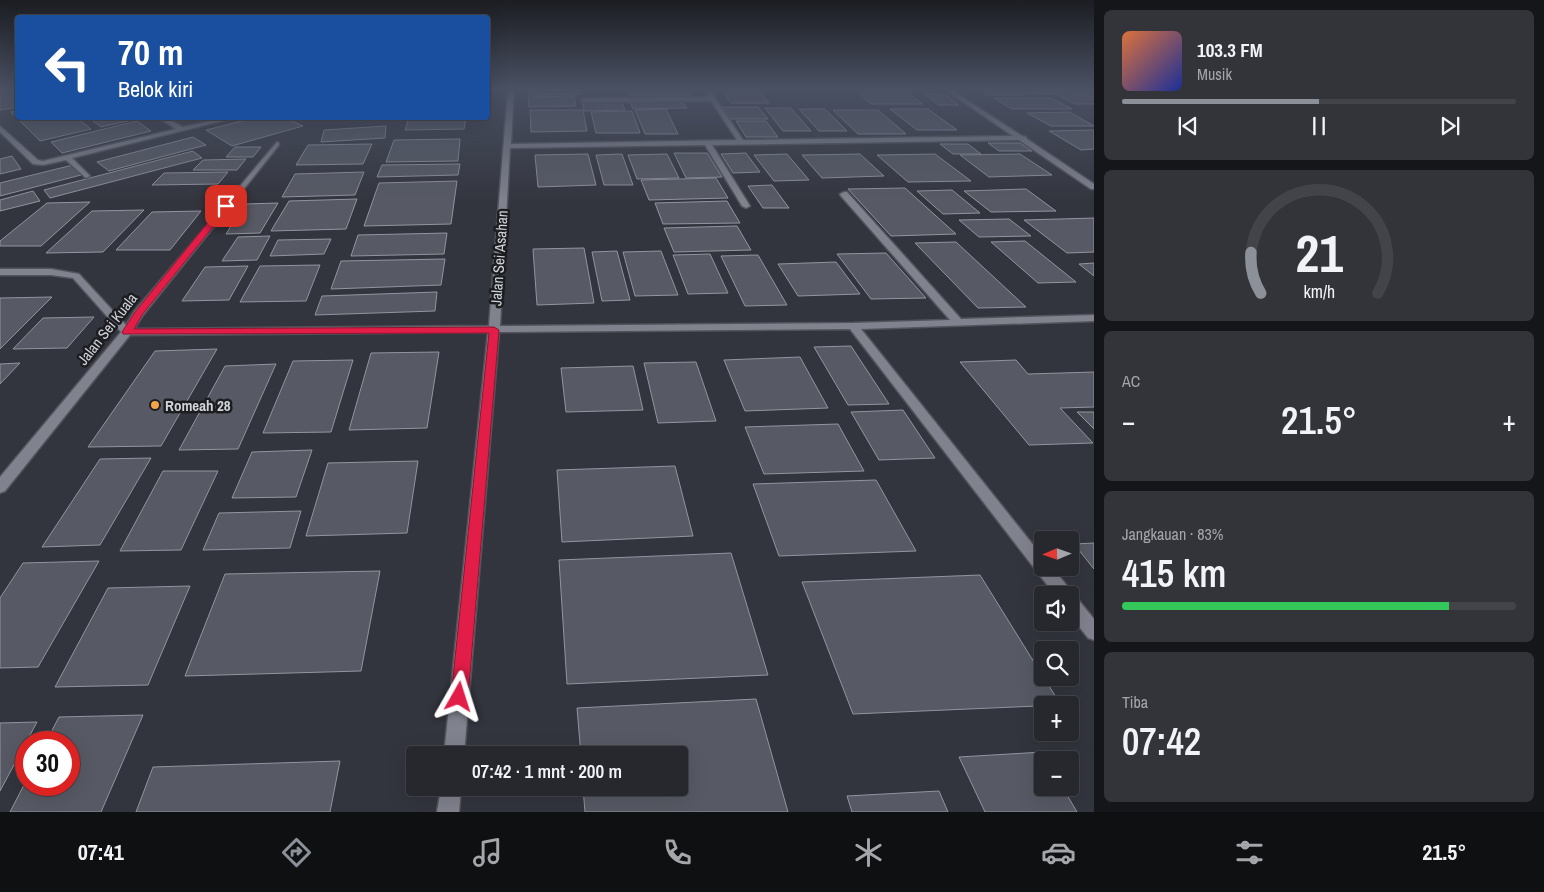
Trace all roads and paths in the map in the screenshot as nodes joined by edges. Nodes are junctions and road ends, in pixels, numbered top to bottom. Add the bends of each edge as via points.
1 (177, 127) edge
2 (191, 127) edge
3 (508, 127) edge
4 (731, 127) edge
5 (1007, 127) edge
6 (0, 128) edge
7 (181, 129) junction
8 (1024, 138) junction
9 (741, 142) junction
10 (707, 143) junction
11 (276, 144) dead end
12 (507, 146) junction
13 (68, 158) junction
14 (86, 176) dead end
15 (1094, 187) edge
16 (844, 194) dead end
17 (746, 206) dead end
18 (0, 272) edge
19 (1094, 318) edge
20 (958, 322) junction
21 (852, 326) junction
22 (494, 330) junction
23 (127, 332) junction
24 (0, 487) edge
25 (1034, 556) edge
26 (1050, 576) edge
27 (1058, 586) edge
28 (1079, 613) edge
29 (1094, 632) edge
30 (455, 746) edge
31 (450, 796) edge
32 (448, 812) edge

1 - 7 street
2 - 7 street
3 - 12 street, Jalan Sei Asahan
4 - 9 street
5 - 8 street
6 - 13 street via 38,163
7 - 13 street
8 - 9 street
8 - 15 street
9 - 10 street
10 - 12 street
10 - 17 street
11 - 23 street, Jalan Sei Kuala via 138,314
12 - 22 street, Jalan Sei Asahan
13 - 14 street
16 - 20 street
18 - 23 street via 51,272 76,276
19 - 20 street
20 - 21 street
21 - 22 street
21 - 25 street
22 - 23 street
22 - 30 street, Jalan Sei Asahan
23 - 24 street, Jalan Sei Kuala
26 - 27 street
28 - 29 street
31 - 32 street

